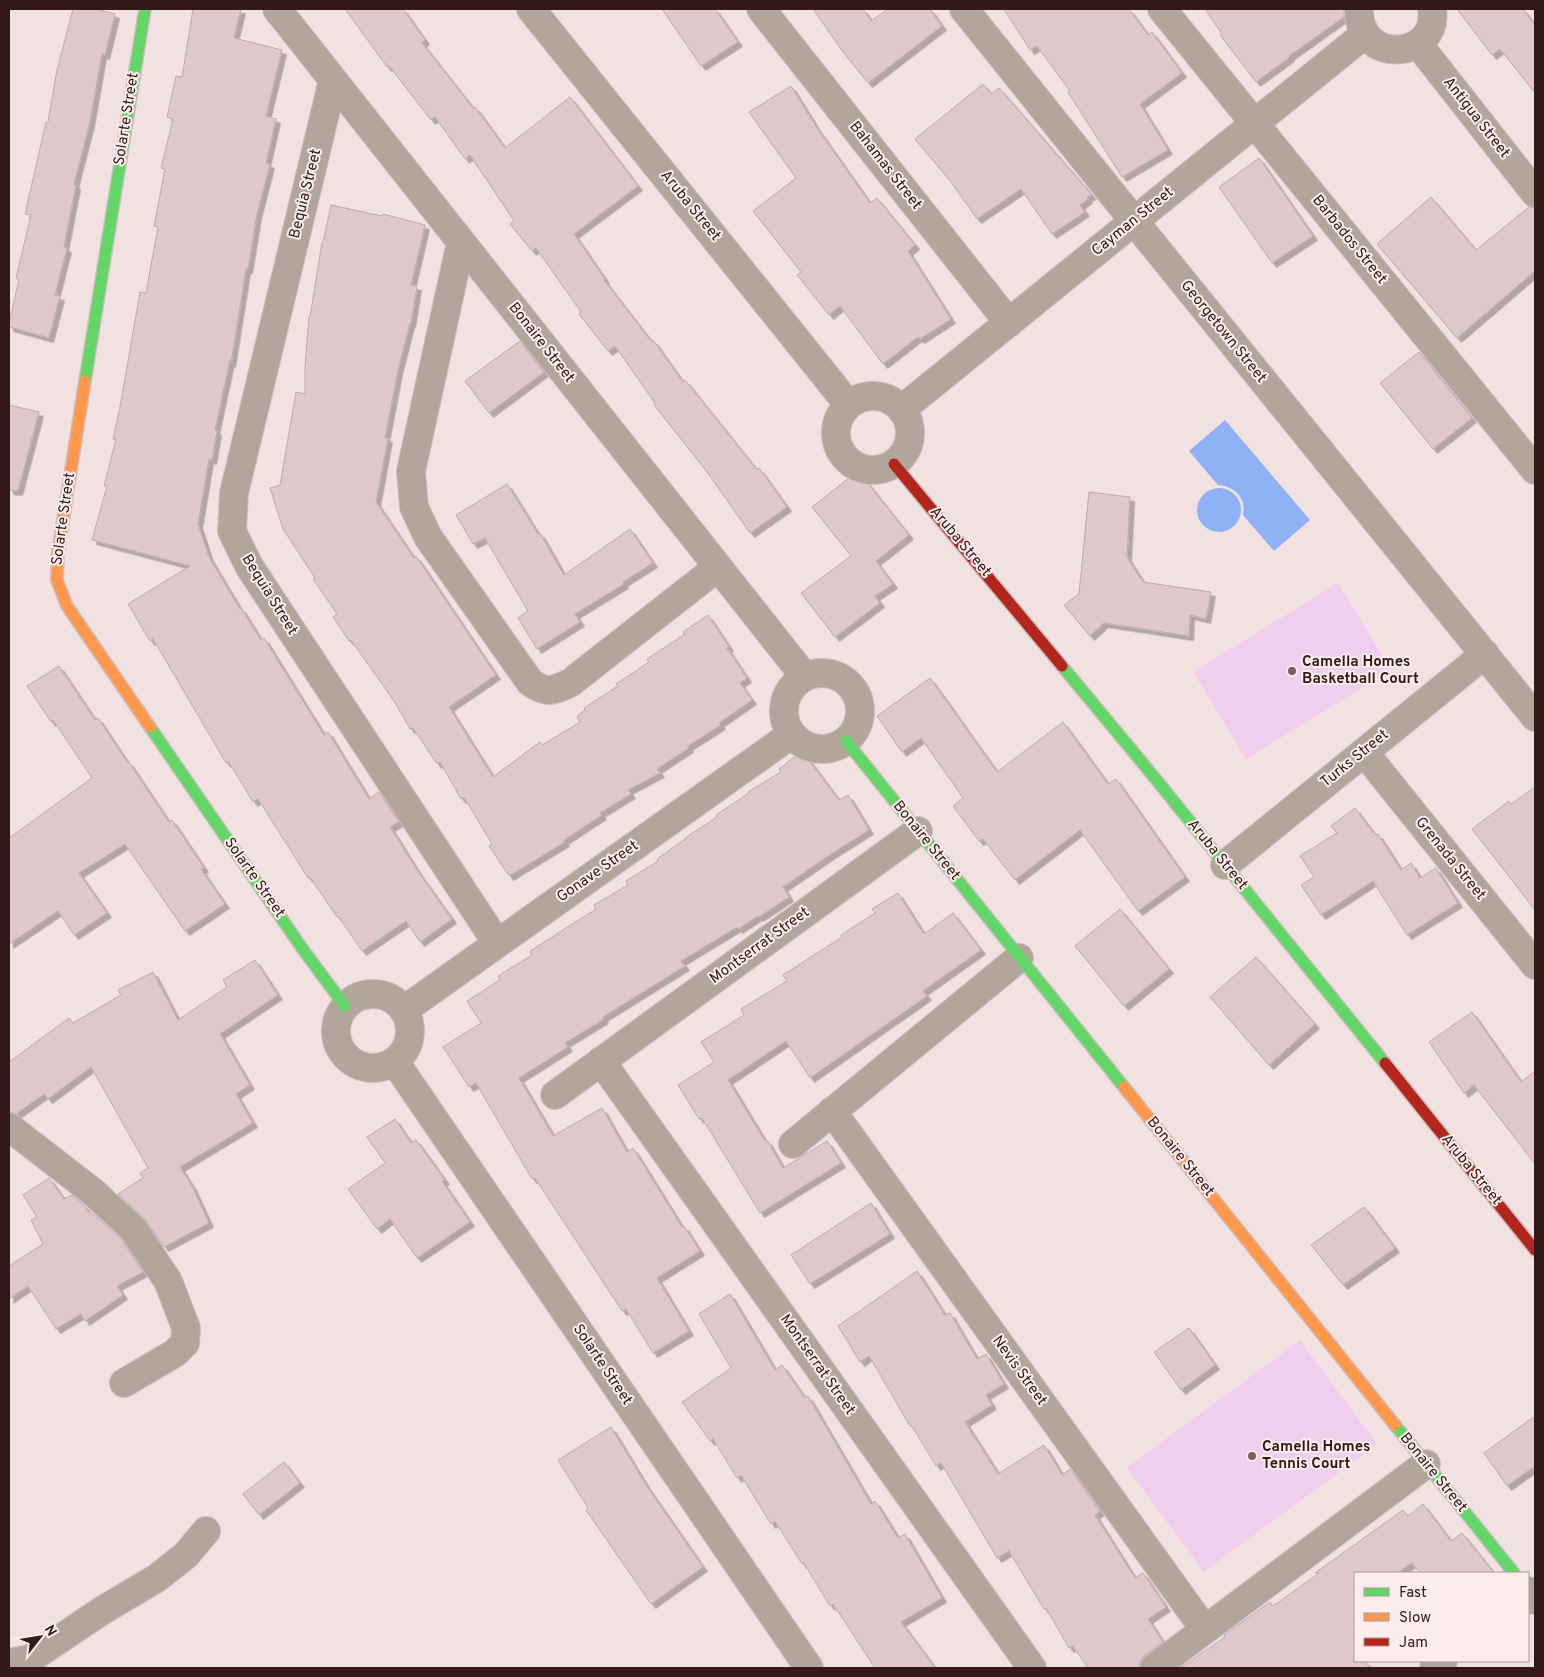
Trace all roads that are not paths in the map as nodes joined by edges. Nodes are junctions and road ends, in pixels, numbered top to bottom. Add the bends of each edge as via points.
1 (145, 9) edge
2 (277, 9) edge
3 (531, 9) edge
4 (761, 9) edge
5 (964, 9) edge
6 (1162, 9) edge
7 (1432, 9) edge
8 (1362, 21) edge
9 (1418, 44) junction
10 (333, 80) junction
11 (1254, 124) junction
12 (1535, 192) edge
13 (1134, 221) junction
14 (461, 242) junction
15 (1009, 323) junction
16 (848, 404) junction
17 (902, 410) junction
18 (894, 464) junction
19 (1535, 470) edge
20 (718, 567) junction
21 (1485, 654) junction
22 (805, 677) junction
23 (1535, 717) edge
24 (792, 734) junction
25 (846, 741) junction
26 (1364, 752) junction
27 (918, 831) junction
28 (1225, 865) junction
29 (498, 944) junction
30 (1020, 958) junction
31 (1535, 965) edge
32 (345, 1006) junction
33 (404, 1010) junction
34 (601, 1061) junction
35 (395, 1062) junction
36 (555, 1095) dead end
37 (832, 1111) junction
38 (9, 1127) edge
39 (793, 1144) dead end
40 (1535, 1250) edge
41 (124, 1383) dead end
42 (1426, 1464) junction
43 (206, 1530) dead end
44 (1512, 1572) edge
45 (1205, 1630) junction
46 (9, 1663) edge
47 (809, 1668) edge
48 (1032, 1668) edge
49 (1154, 1668) edge

1 - 32 street, Solarte Street via 56,575 66,606
2 - 10 street, Bonaire Street
3 - 16 street, Aruba Street
4 - 15 street, Bahamas Street
5 - 13 street, Georgetown Street
6 - 11 street, Barbados Street
7 - 9 street via 1431,24
8 - 9 street via 1373,43 1384,49 1395,51
8 - 11 street, Cayman Street
9 - 12 street, Antigua Street
10 - 14 street, Bonaire Street
10 - 29 street, Bequia Street via 234,493 232,530 249,566
11 - 13 street, Cayman Street
11 - 19 street, Barbados Street
13 - 15 street, Cayman Street
13 - 21 street, Georgetown Street
14 - 20 street, Bonaire Street
14 - 20 street via 411,471 414,507 428,537 530,682 541,689 553,691 570,683
15 - 17 street, Cayman Street
16 - 17 street via 876,395 886,397
16 - 18 street via 840,413 836,426 839,450 858,467 870,470
17 - 18 street via 910,432 903,456
18 - 28 street, Aruba Street
20 - 22 street, Bonaire Street
21 - 23 street, Georgetown Street
21 - 26 street, Turks Street
22 - 24 street via 796,683 785,702 785,719
22 - 25 street via 817,673 830,674 851,686 860,709 859,721
24 - 25 street via 800,743 818,749 835,748
24 - 29 street, Gonave Street
25 - 27 street, Bonaire Street
26 - 28 street, Turks Street
26 - 31 street, Grenada Street
27 - 30 street, Bonaire Street
27 - 34 street, Montserrat Street
28 - 40 street, Aruba Street
29 - 33 street, Gonave Street
30 - 37 street
30 - 42 street, Bonaire Street
32 - 33 street via 357,996 376,993 394,999
32 - 35 street via 336,1023 336,1036 348,1058 371,1069
33 - 35 street via 411,1029 409,1041
34 - 36 street, Montserrat Street
34 - 48 street, Montserrat Street
35 - 47 street, Solarte Street
37 - 39 street
37 - 45 street, Nevis Street
38 - 41 street via 93,1192 134,1230 168,1281 186,1328 185,1343
42 - 44 street, Bonaire Street
42 - 45 street
43 - 46 street via 186,1555 157,1578 30,1659
45 - 49 street

